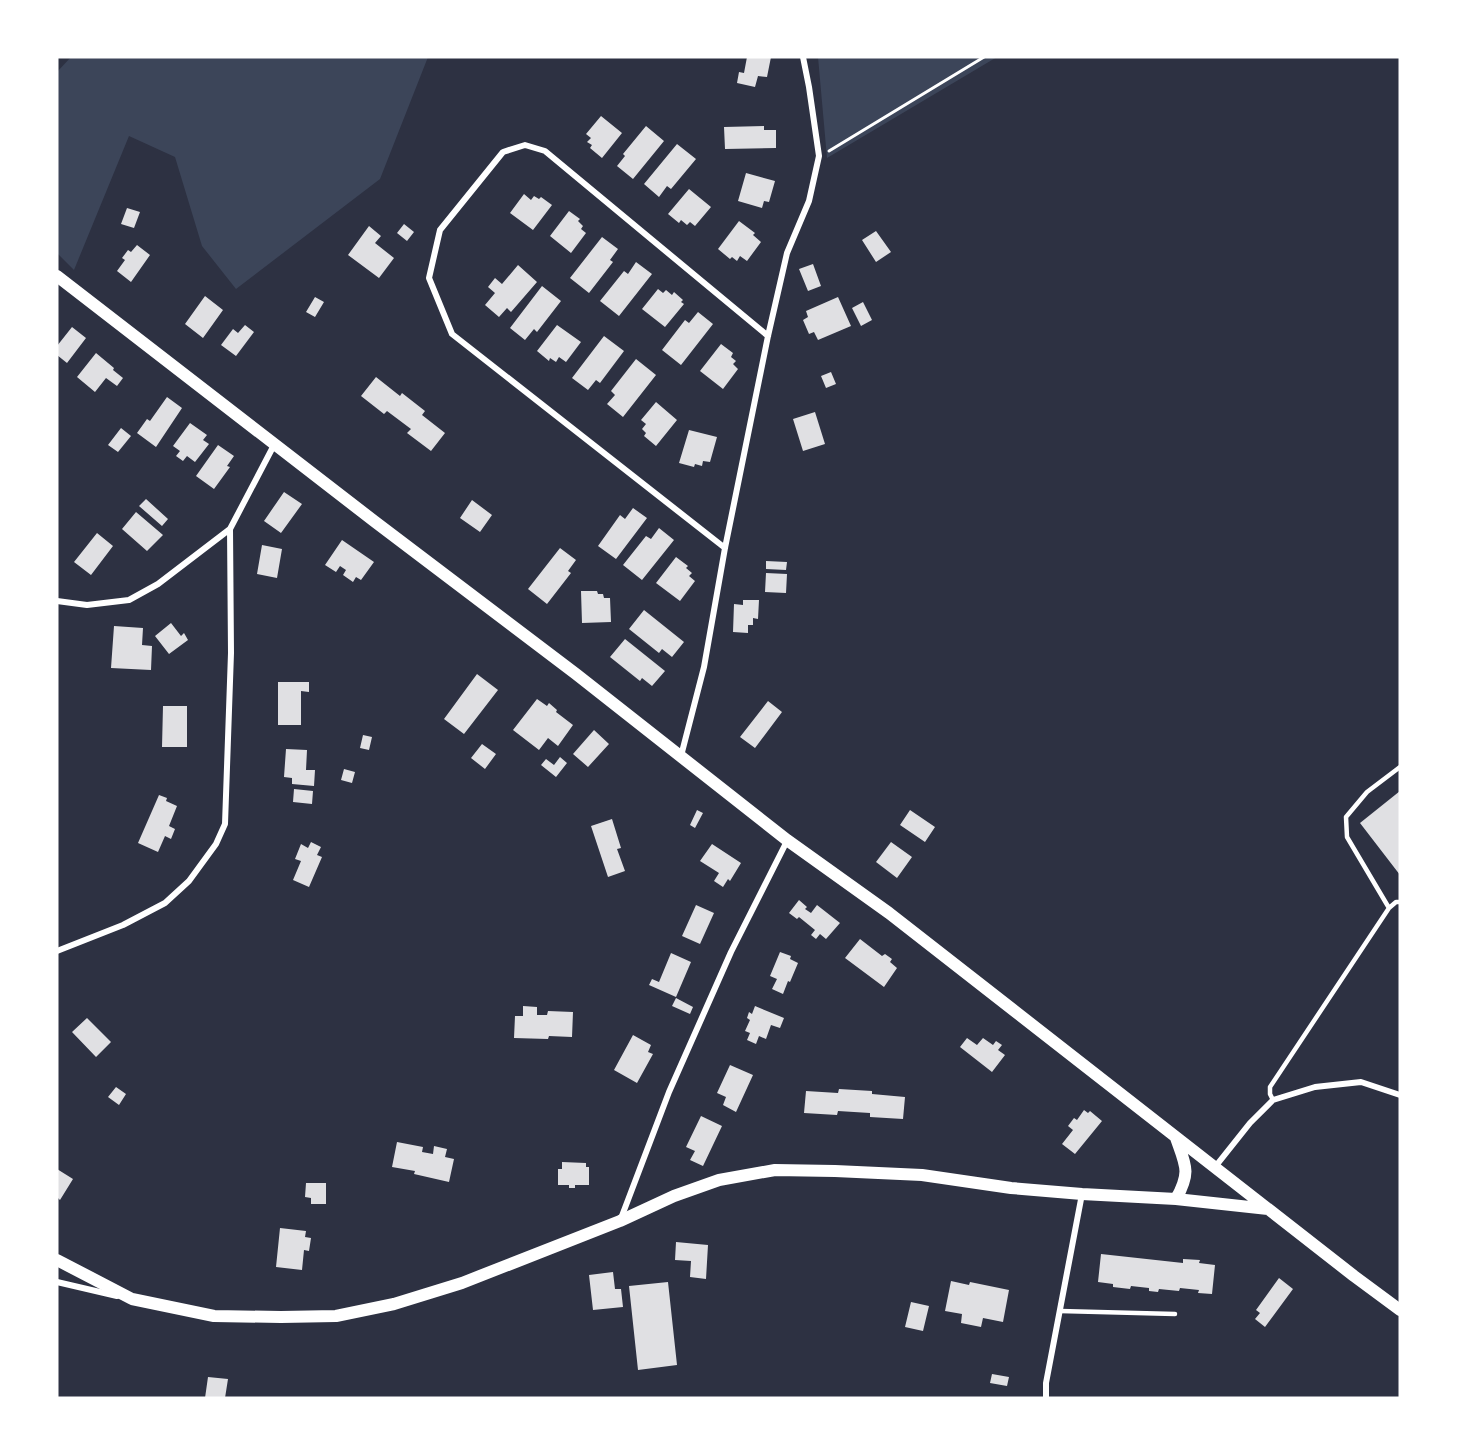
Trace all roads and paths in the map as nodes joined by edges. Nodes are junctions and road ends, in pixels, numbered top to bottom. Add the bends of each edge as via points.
1 (803, 57) edge
2 (984, 57) edge
3 (826, 152) dead end
4 (57, 276) edge
5 (768, 336) junction
6 (275, 444) junction
7 (230, 529) junction
8 (726, 548) junction
9 (57, 601) edge
10 (681, 756) junction
11 (1400, 767) edge
12 (788, 840) junction
13 (1400, 902) edge
14 (1389, 908) junction
15 (57, 951) edge
16 (1400, 1095) edge
17 (1273, 1100) junction
18 (1176, 1137) junction
19 (1215, 1167) junction
20 (1082, 1194) junction
21 (1176, 1199) junction
22 (1269, 1209) junction
23 (620, 1221) junction
24 (57, 1260) edge
25 (57, 1282) edge
26 (132, 1299) junction
27 (1400, 1310) edge
28 (1060, 1311) junction
29 (1175, 1314) dead end
30 (1046, 1398) edge

1 - 5 street via 819,156 809,201 787,253
2 - 3 path
4 - 6 main road
5 - 8 street
5 - 8 street via 545,151 525,145 503,152 440,230 429,278 452,334
6 - 7 street
6 - 10 main road
7 - 9 street via 158,584 129,600 87,605
7 - 15 street via 231,653 225,824 216,844 189,881 165,903 123,925
8 - 10 street via 704,667
10 - 12 main road
11 - 14 lane via 1367,792 1346,817 1347,837
12 - 18 main road via 889,913
12 - 23 street via 726,963 669,1092
13 - 14 lane
14 - 17 lane via 1270,1087
16 - 17 street via 1361,1082 1315,1087
17 - 19 street
18 - 19 main road
18 - 21 main road via 1186,1178
19 - 22 main road
20 - 21 main road
20 - 23 main road via 922,1175 775,1170 719,1180
20 - 28 street
21 - 22 main road
22 - 27 main road
23 - 26 main road via 462,1283 336,1316 214,1316
24 - 26 main road
25 - 26 street
28 - 29 lane
28 - 30 street

